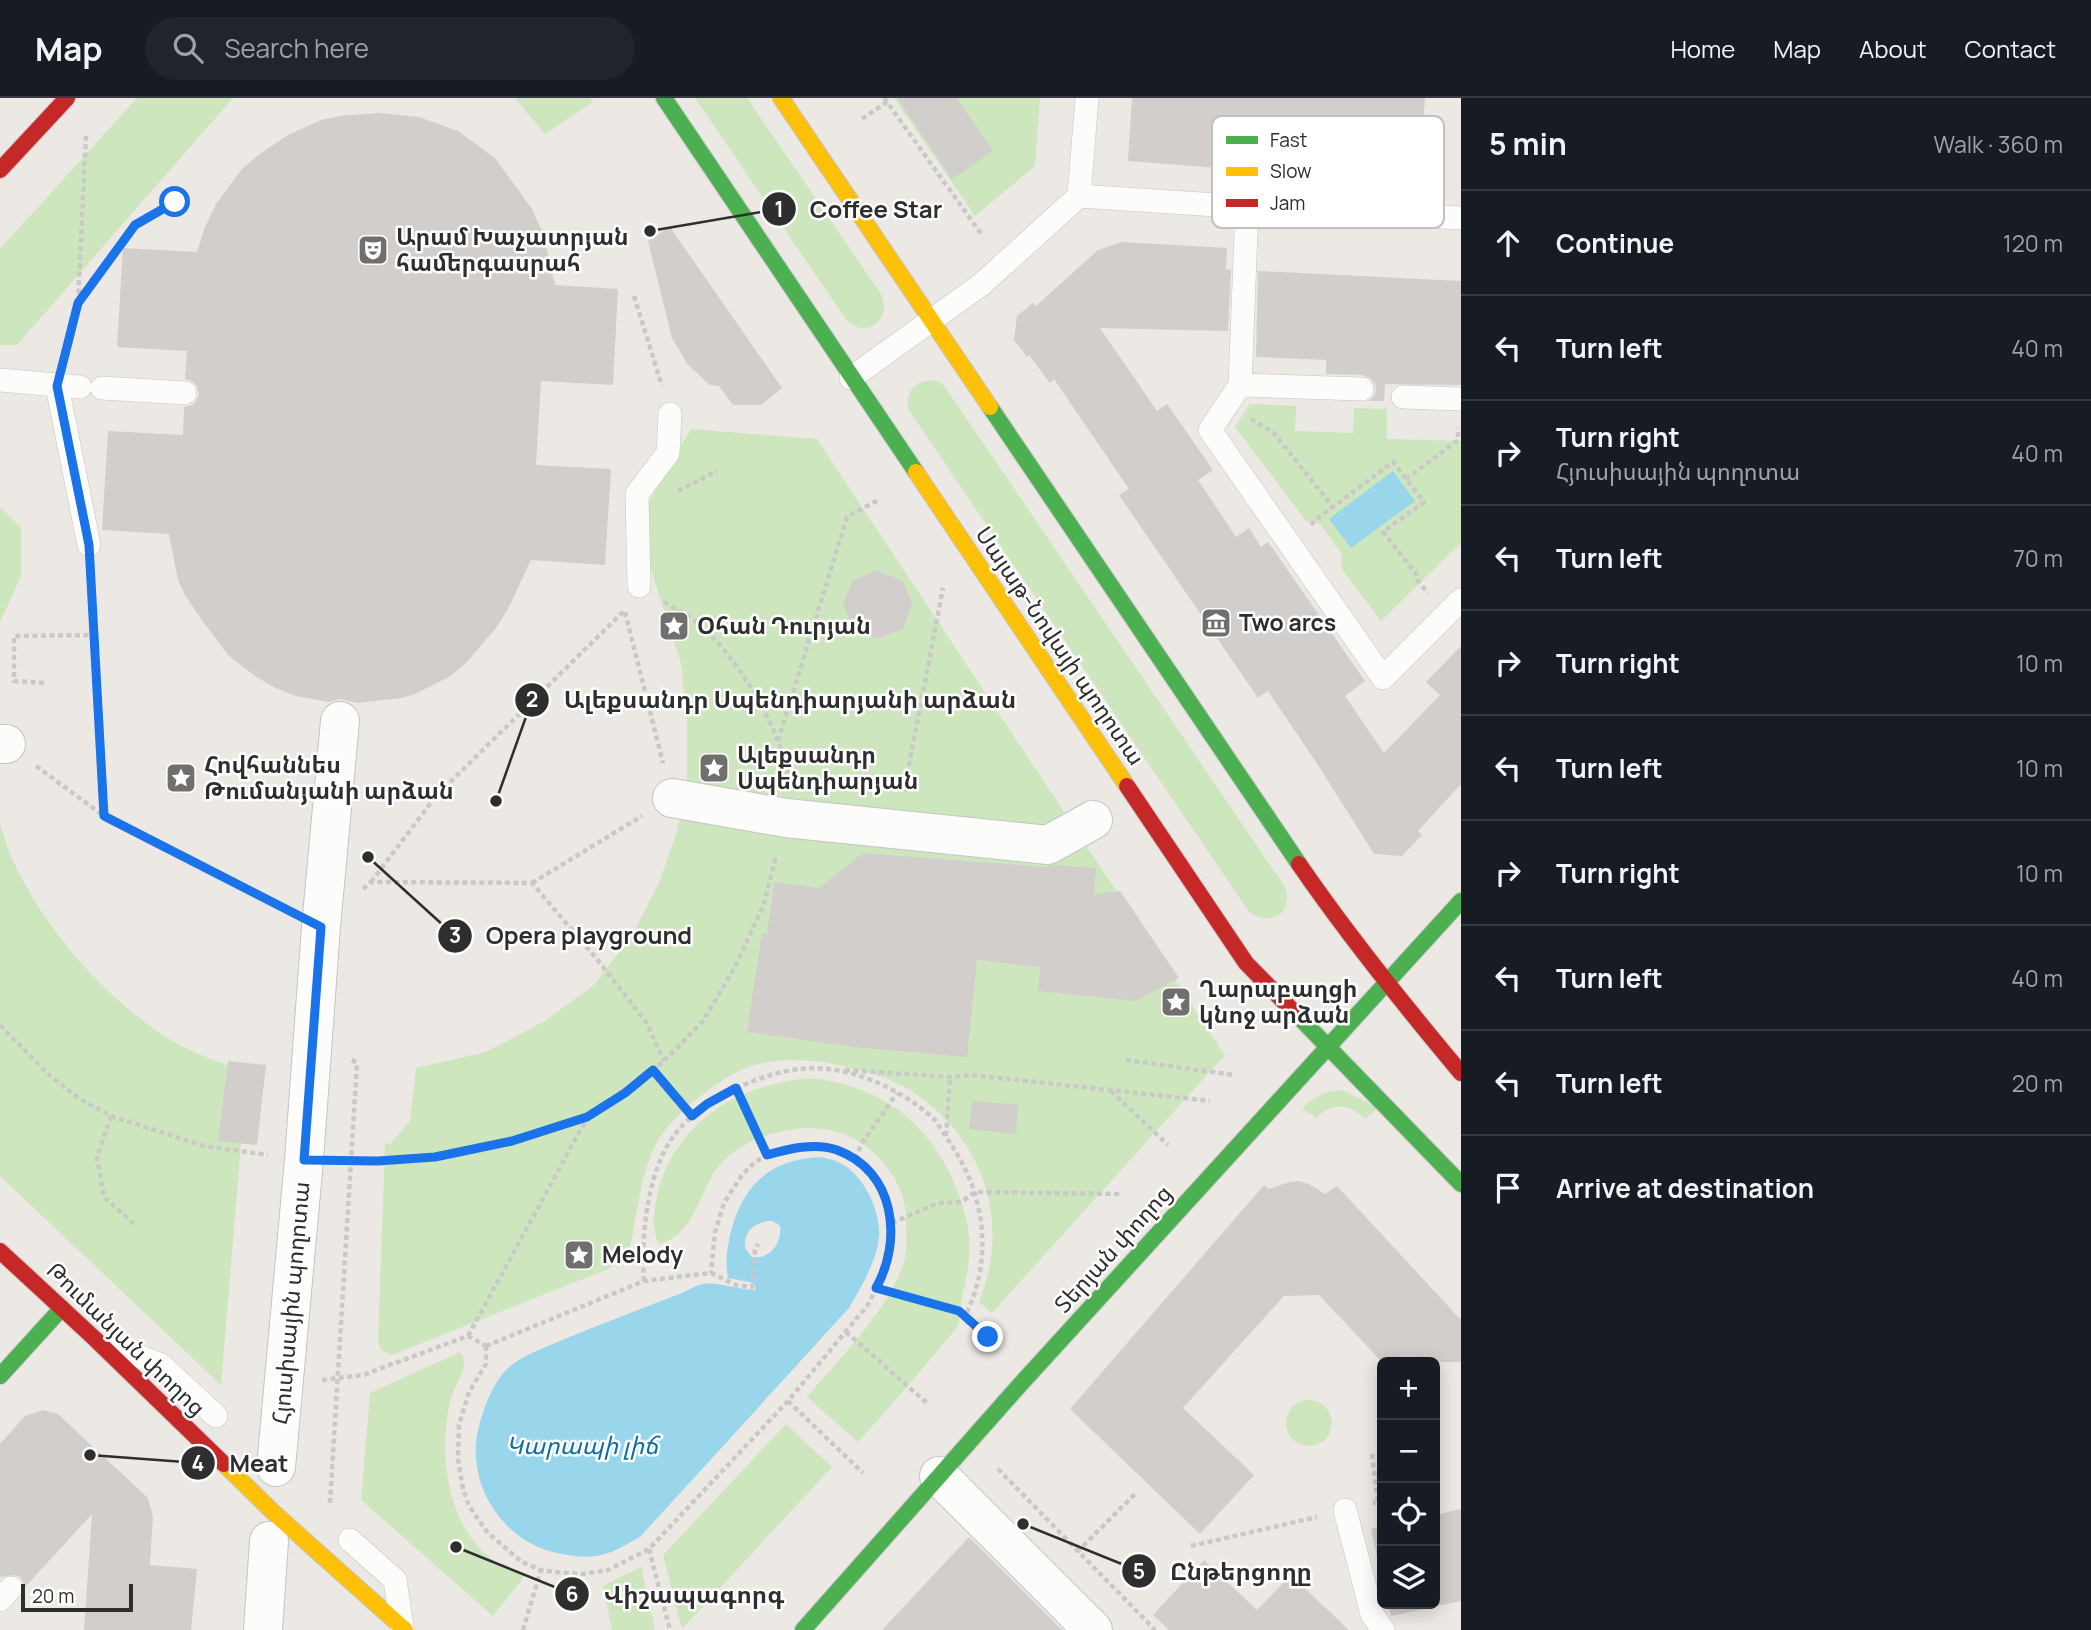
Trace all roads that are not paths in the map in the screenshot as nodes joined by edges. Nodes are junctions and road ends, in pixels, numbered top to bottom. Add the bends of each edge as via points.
1 (67, 98) edge
2 (664, 98) edge
3 (781, 98) edge
4 (1087, 98) edge
5 (0, 170) edge
6 (1079, 196) junction
7 (1212, 205) edge
8 (1246, 228) edge
9 (932, 320) junction
10 (851, 378) junction
11 (0, 380) edge
12 (1241, 384) junction
13 (57, 386) junction
14 (1362, 390) dead end
15 (185, 393) dead end
16 (1403, 397) dead end
17 (1460, 399) edge
18 (670, 414) dead end
19 (89, 545) road end
20 (639, 586) road end
21 (1454, 608) edge
22 (340, 721) dead end
23 (672, 798) road end
24 (1093, 820) dead end
25 (1461, 901) edge
26 (1386, 983) junction
27 (1328, 1047) junction
28 (1461, 1073) edge
29 (1461, 1184) edge
30 (0, 1251) edge
31 (62, 1308) junction
32 (94, 1338) junction
33 (0, 1376) edge
34 (216, 1416) dead end
35 (276, 1467) dead end
36 (939, 1476) junction
37 (1345, 1510) road end
38 (349, 1540) dead end
39 (270, 1541) dead end
40 (404, 1628) edge
41 (263, 1630) edge
42 (803, 1630) edge
43 (1093, 1630) edge
44 (1383, 1630) edge

1 - 5 main road
2 - 10 main road, Սայաթ-Նովայի պողոտա
3 - 9 main road
4 - 6 lane
6 - 7 lane
6 - 9 lane via 982,285
8 - 12 lane
9 - 10 lane
9 - 26 main road via 1323,899
10 - 27 main road, Սայաթ-Նովայի պողոտա via 1246,964
11 - 13 lane
12 - 14 lane
12 - 21 lane via 1210,430 1383,678
13 - 15 lane
13 - 19 lane
16 - 17 lane
18 - 20 lane via 668,453 637,494
22 - 35 street, Հյուսիսային պողոտա
23 - 24 street via 786,818 1048,845
25 - 26 main road, Տերյան փողոց
26 - 27 main road, Տերյան փողոց
26 - 28 main road
27 - 29 main road, Սայաթ-Նովայի պողոտա
27 - 36 main road, Տերյան փողոց
30 - 31 main road, Թումանյան փողոց
31 - 32 main road, Թումանյան փողոց
31 - 33 main road
32 - 34 lane via 161,1365
32 - 40 main road, Թումանյան փողոց via 273,1512
36 - 42 main road, Տերյան փողոց
36 - 43 street
37 - 44 lane via 1372,1614
38 - 40 lane via 395,1580
39 - 41 street

